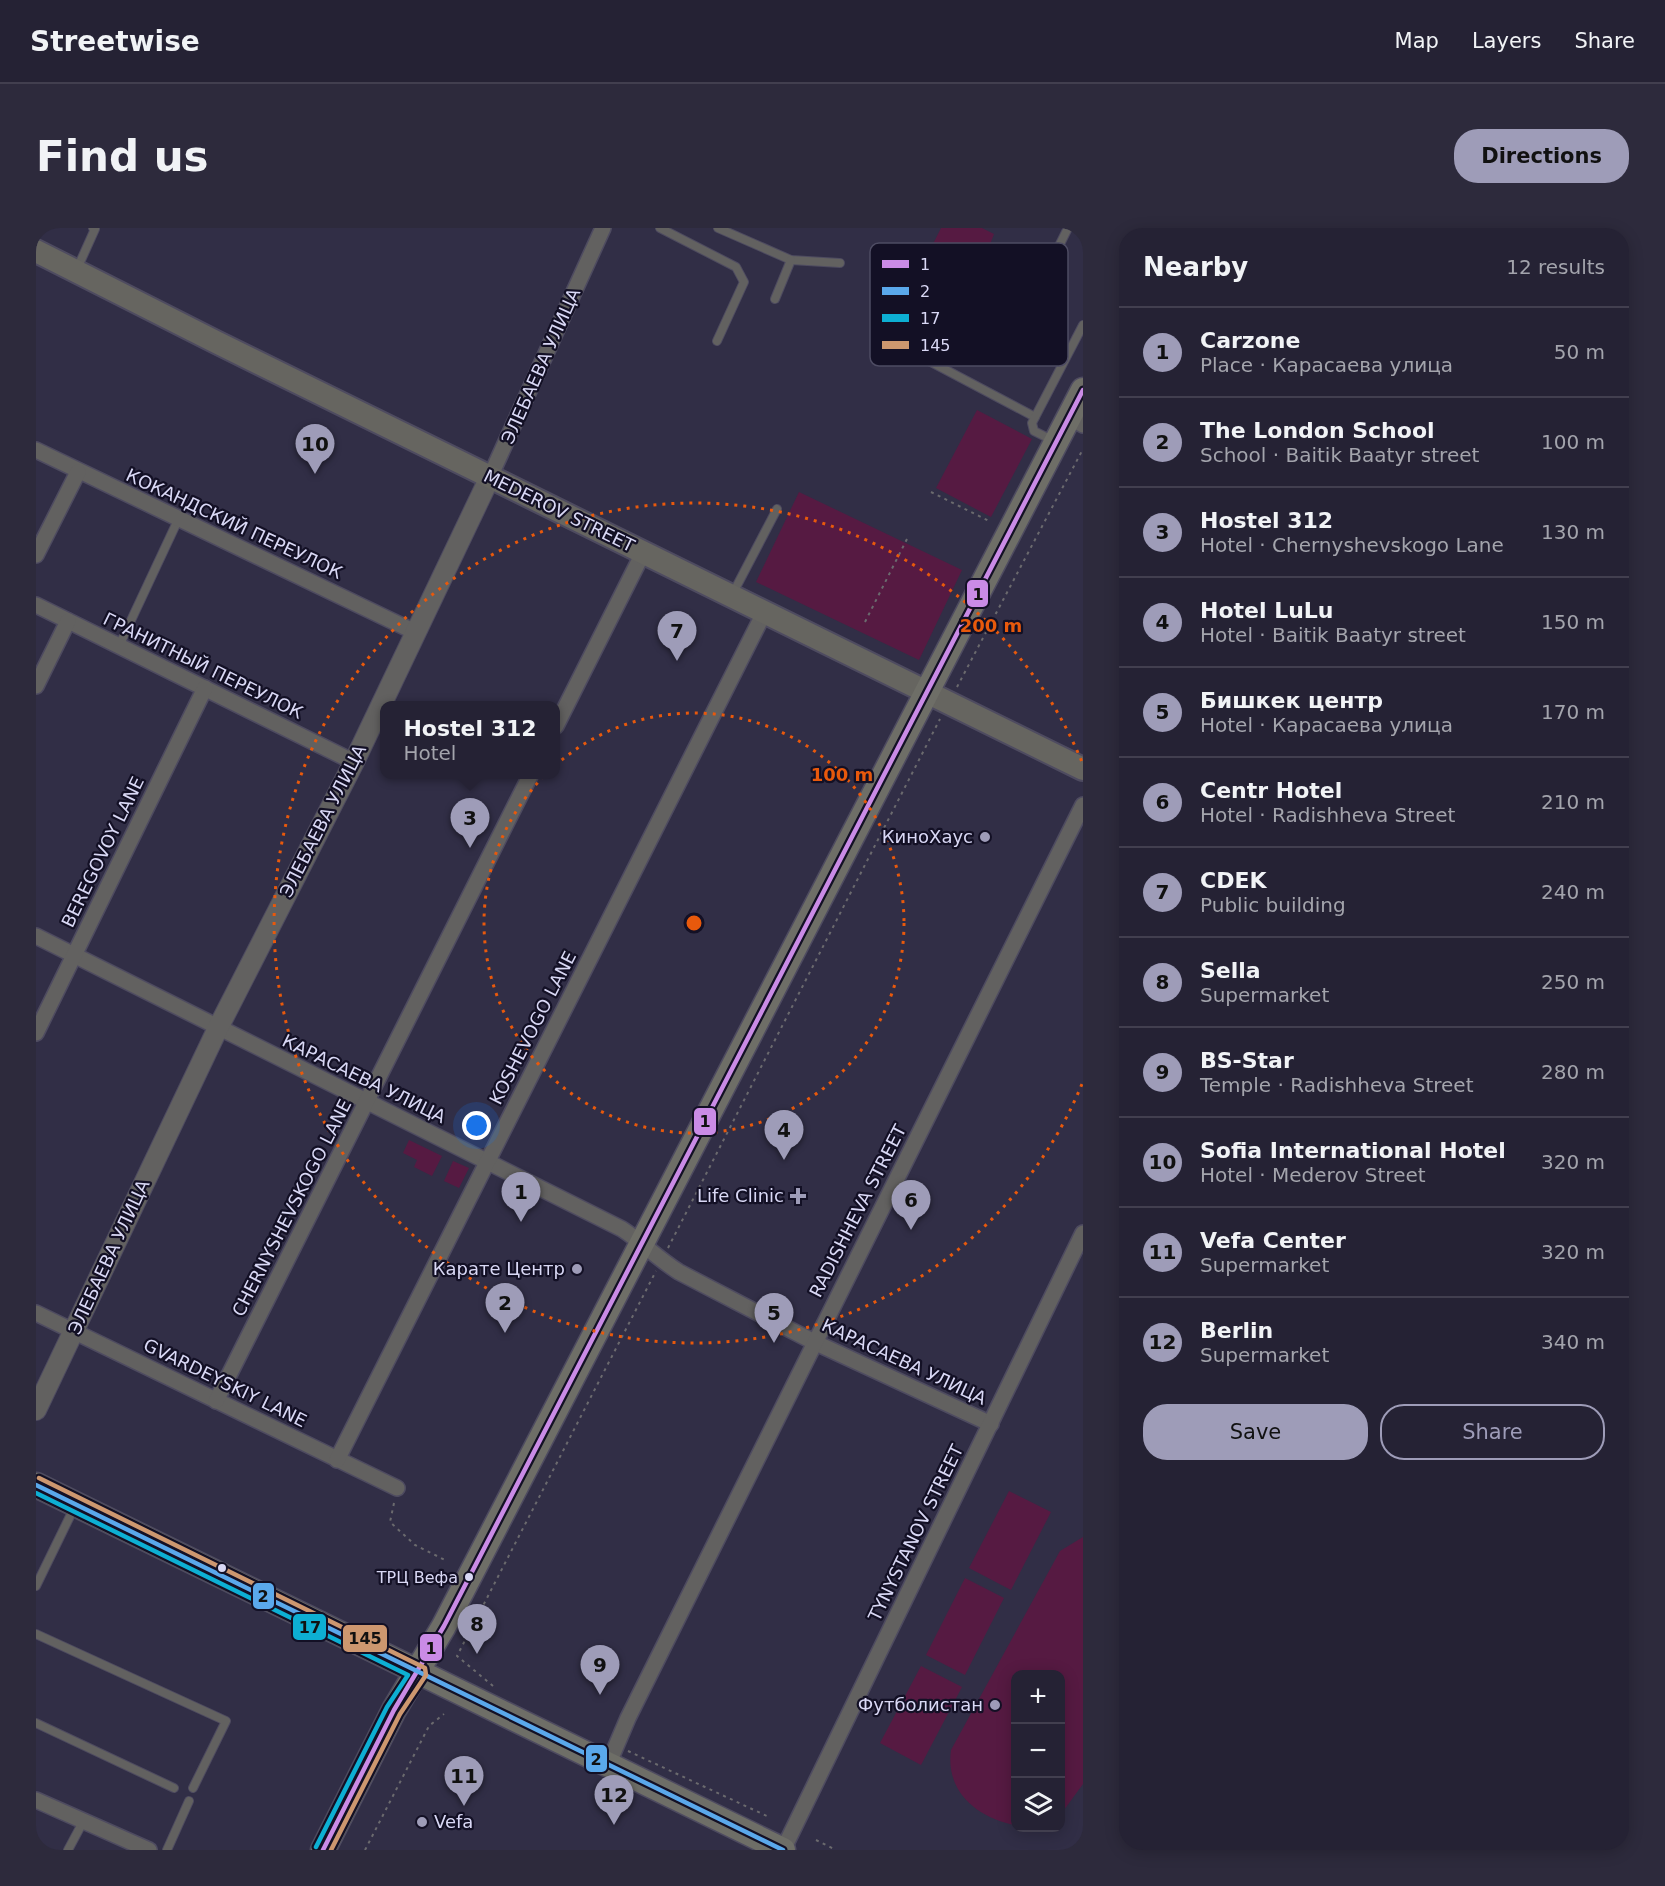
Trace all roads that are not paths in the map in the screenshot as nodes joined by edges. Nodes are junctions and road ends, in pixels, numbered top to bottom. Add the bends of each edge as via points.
1 (93, 228) edge
2 (603, 228) edge
3 (660, 228) edge
4 (718, 228) edge
5 (1068, 228) edge
6 (1060, 243) edge
7 (36, 250) edge
8 (791, 260) junction
9 (840, 263) dead end
10 (76, 271) junction
11 (775, 299) dead end
12 (1083, 325) edge
13 (717, 340) dead end
14 (1068, 354) edge
15 (939, 366) edge
16 (1062, 366) edge
17 (1083, 390) edge
18 (1035, 417) junction
19 (1076, 421) edge
20 (1056, 442) junction
21 (36, 450) edge
22 (78, 472) junction
23 (490, 477) junction
24 (777, 509) dead end
25 (178, 520) junction
26 (643, 553) junction
27 (36, 555) edge
28 (732, 597) junction
29 (36, 605) edge
30 (764, 613) junction
31 (68, 621) junction
32 (415, 632) junction
33 (119, 646) junction
34 (36, 686) edge
35 (205, 688) junction
36 (926, 692) junction
37 (383, 701) edge
38 (380, 707) edge
39 (560, 716) edge
40 (354, 762) junction
41 (1083, 769) edge
42 (528, 779) edge
43 (1083, 805) edge
44 (36, 936) edge
45 (74, 955) junction
46 (218, 1028) junction
47 (36, 1033) edge
48 (367, 1101) junction
49 (488, 1162) junction
50 (1083, 1233) edge
51 (642, 1241) junction
52 (36, 1313) edge
53 (74, 1331) junction
54 (814, 1342) junction
55 (216, 1401) junction
56 (36, 1410) edge
57 (991, 1424) junction
58 (337, 1460) junction
59 (36, 1485) edge
60 (397, 1488) road end
61 (75, 1504) junction
62 (36, 1586) edge
63 (36, 1634) edge
64 (419, 1672) junction
65 (36, 1723) edge
66 (608, 1765) junction
67 (174, 1788) dead end
68 (193, 1788) dead end
69 (36, 1800) edge
70 (189, 1801) dead end
71 (83, 1822) junction
72 (143, 1849) edge
73 (68, 1850) edge
74 (167, 1850) edge
75 (323, 1850) edge
76 (783, 1850) edge

1 - 10 lane
2 - 23 street, ЭЛЕБАЕВА УЛИЦА
3 - 13 lane via 736,267 744,282
4 - 8 lane
5 - 6 lane
7 - 10 main road, MEDEROV STREET
8 - 9 lane
8 - 11 lane
10 - 23 main road, MEDEROV STREET
12 - 14 lane
15 - 18 lane
16 - 18 lane
17 - 19 main road
18 - 20 lane via 1034,431
19 - 20 main road
20 - 36 main road
21 - 22 street, КОКАНДСКИЙ ПЕРЕУЛОК
22 - 25 street, КОКАНДСКИЙ ПЕРЕУЛОК
22 - 27 street
23 - 26 main road, MEDEROV STREET
23 - 32 street, ЭЛЕБАЕВА УЛИЦА
24 - 28 lane
25 - 32 street, КОКАНДСКИЙ ПЕРЕУЛОК
25 - 33 lane
26 - 28 main road, MEDEROV STREET
26 - 39 street
28 - 30 main road, MEDEROV STREET
29 - 31 street, ГРАНИТНЫЙ ПЕРЕУЛОК
30 - 36 main road, MEDEROV STREET
30 - 49 street, KOSHEVOGO LANE
31 - 33 street, ГРАНИТНЫЙ ПЕРЕУЛОК
31 - 34 street
32 - 37 street, ЭЛЕБАЕВА УЛИЦА
33 - 35 street, ГРАНИТНЫЙ ПЕРЕУЛОК
35 - 40 street, ГРАНИТНЫЙ ПЕРЕУЛОК
35 - 45 street, BEREGOVOY LANE
36 - 41 main road, MEDEROV STREET
36 - 51 main road
38 - 40 street, ЭЛЕБАЕВА УЛИЦА
40 - 46 street, ЭЛЕБАЕВА УЛИЦА
42 - 48 street, CHERNYSHEVSKOGO LANE
43 - 54 street, RADISHHEVA STREET
44 - 45 street, КАРАСАЕВА УЛИЦА
45 - 46 street, КАРАСАЕВА УЛИЦА
45 - 47 street, BEREGOVOY LANE
46 - 48 street, КАРАСАЕВА УЛИЦА
46 - 53 street, ЭЛЕБАЕВА УЛИЦА
48 - 49 street, КАРАСАЕВА УЛИЦА
48 - 55 street, CHERNYSHEVSKOGO LANE
49 - 51 street, КАРАСАЕВА УЛИЦА
49 - 58 street, KOSHEVOGO LANE
50 - 57 street, TYNYSTANOV STREET
51 - 54 street, КАРАСАЕВА УЛИЦА via 661,1261
51 - 64 main road
52 - 53 street, GVARDEYSKIY LANE
53 - 55 street, GVARDEYSKIY LANE
53 - 56 street, ЭЛЕБАЕВА УЛИЦА
54 - 57 street, КАРАСАЕВА УЛИЦА
54 - 66 street, RADISHHEVA STREET
55 - 58 street, GVARDEYSKIY LANE
57 - 76 street, TYNYSTANOV STREET
58 - 60 street, GVARDEYSKIY LANE
59 - 61 main road
61 - 62 lane
61 - 64 main road
63 - 68 lane via 226,1721
64 - 66 main road
64 - 75 main road via 394,1710
65 - 67 lane
66 - 76 main road
69 - 71 street
70 - 74 lane
71 - 72 street
71 - 73 lane

